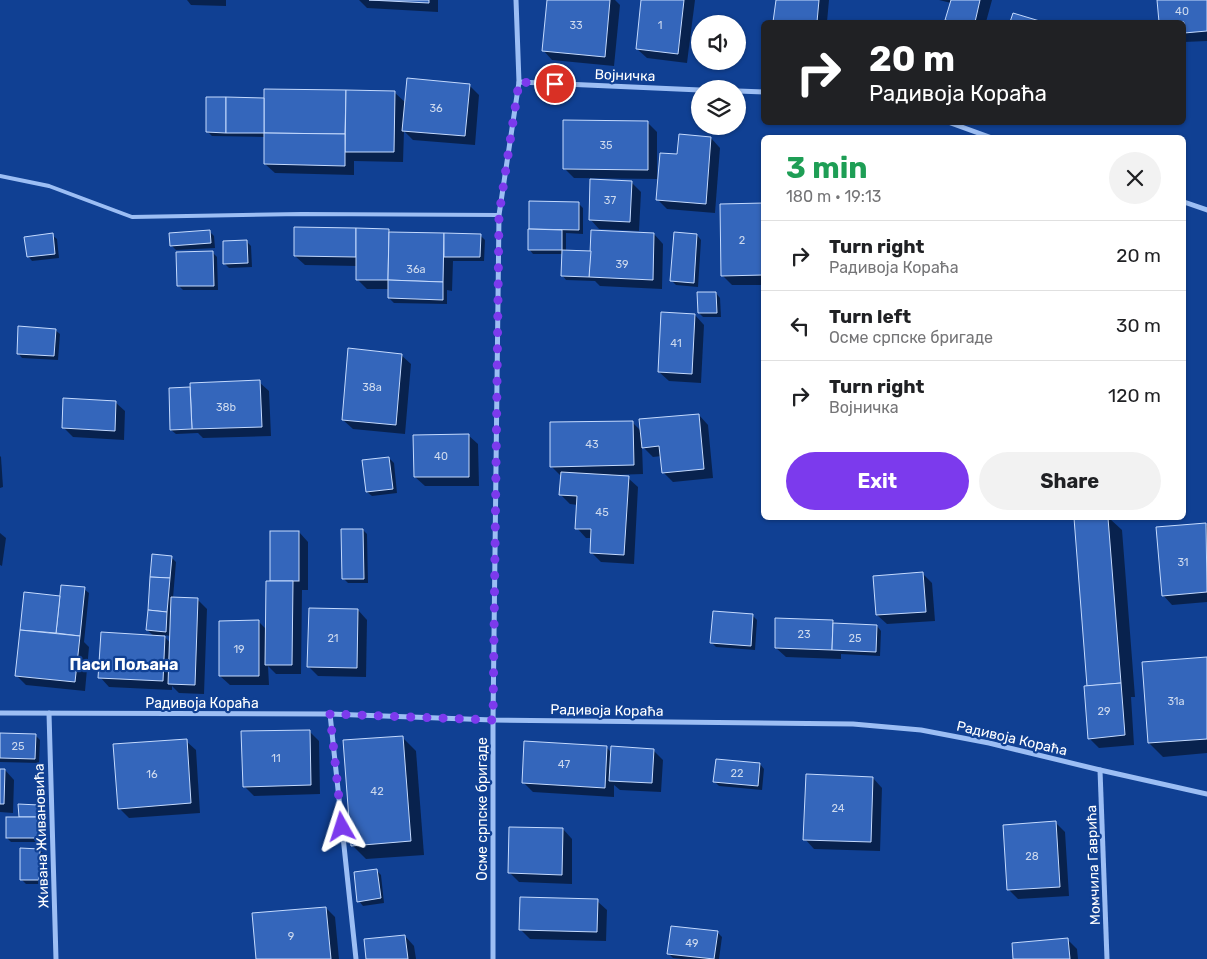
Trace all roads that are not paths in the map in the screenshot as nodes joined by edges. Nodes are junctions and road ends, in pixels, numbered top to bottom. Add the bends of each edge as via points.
1 (516, 0) edge
2 (519, 82) junction
3 (691, 90) edge
4 (746, 91) edge
5 (761, 92) edge
6 (956, 125) edge
7 (984, 135) edge
8 (0, 176) edge
9 (1186, 203) edge
10 (1207, 210) edge
11 (499, 215) junction
12 (0, 713) edge
13 (49, 713) junction
14 (330, 714) junction
15 (493, 720) junction
16 (1100, 770) junction
17 (1207, 794) edge
18 (56, 959) edge
19 (356, 959) edge
20 (493, 959) edge
21 (1107, 959) edge

1 - 2 street, Осме српске бригаде
2 - 3 street, Војничка
2 - 11 street, Осме српске бригаде
4 - 5 street
6 - 7 street
8 - 11 lane via 49,186 132,217
9 - 10 street
11 - 15 street, Осме српске бригаде
12 - 13 street, Радивоја Кораћа
13 - 14 street, Радивоја Кораћа
13 - 18 street, Живана Живановића
14 - 15 street, Радивоја Кораћа
14 - 19 street
15 - 16 street, Радивоја Кораћа via 853,724 930,732
15 - 20 street, Осме српске бригаде
16 - 17 street, Радивоја Кораћа
16 - 21 street, Момчила Гаврића

